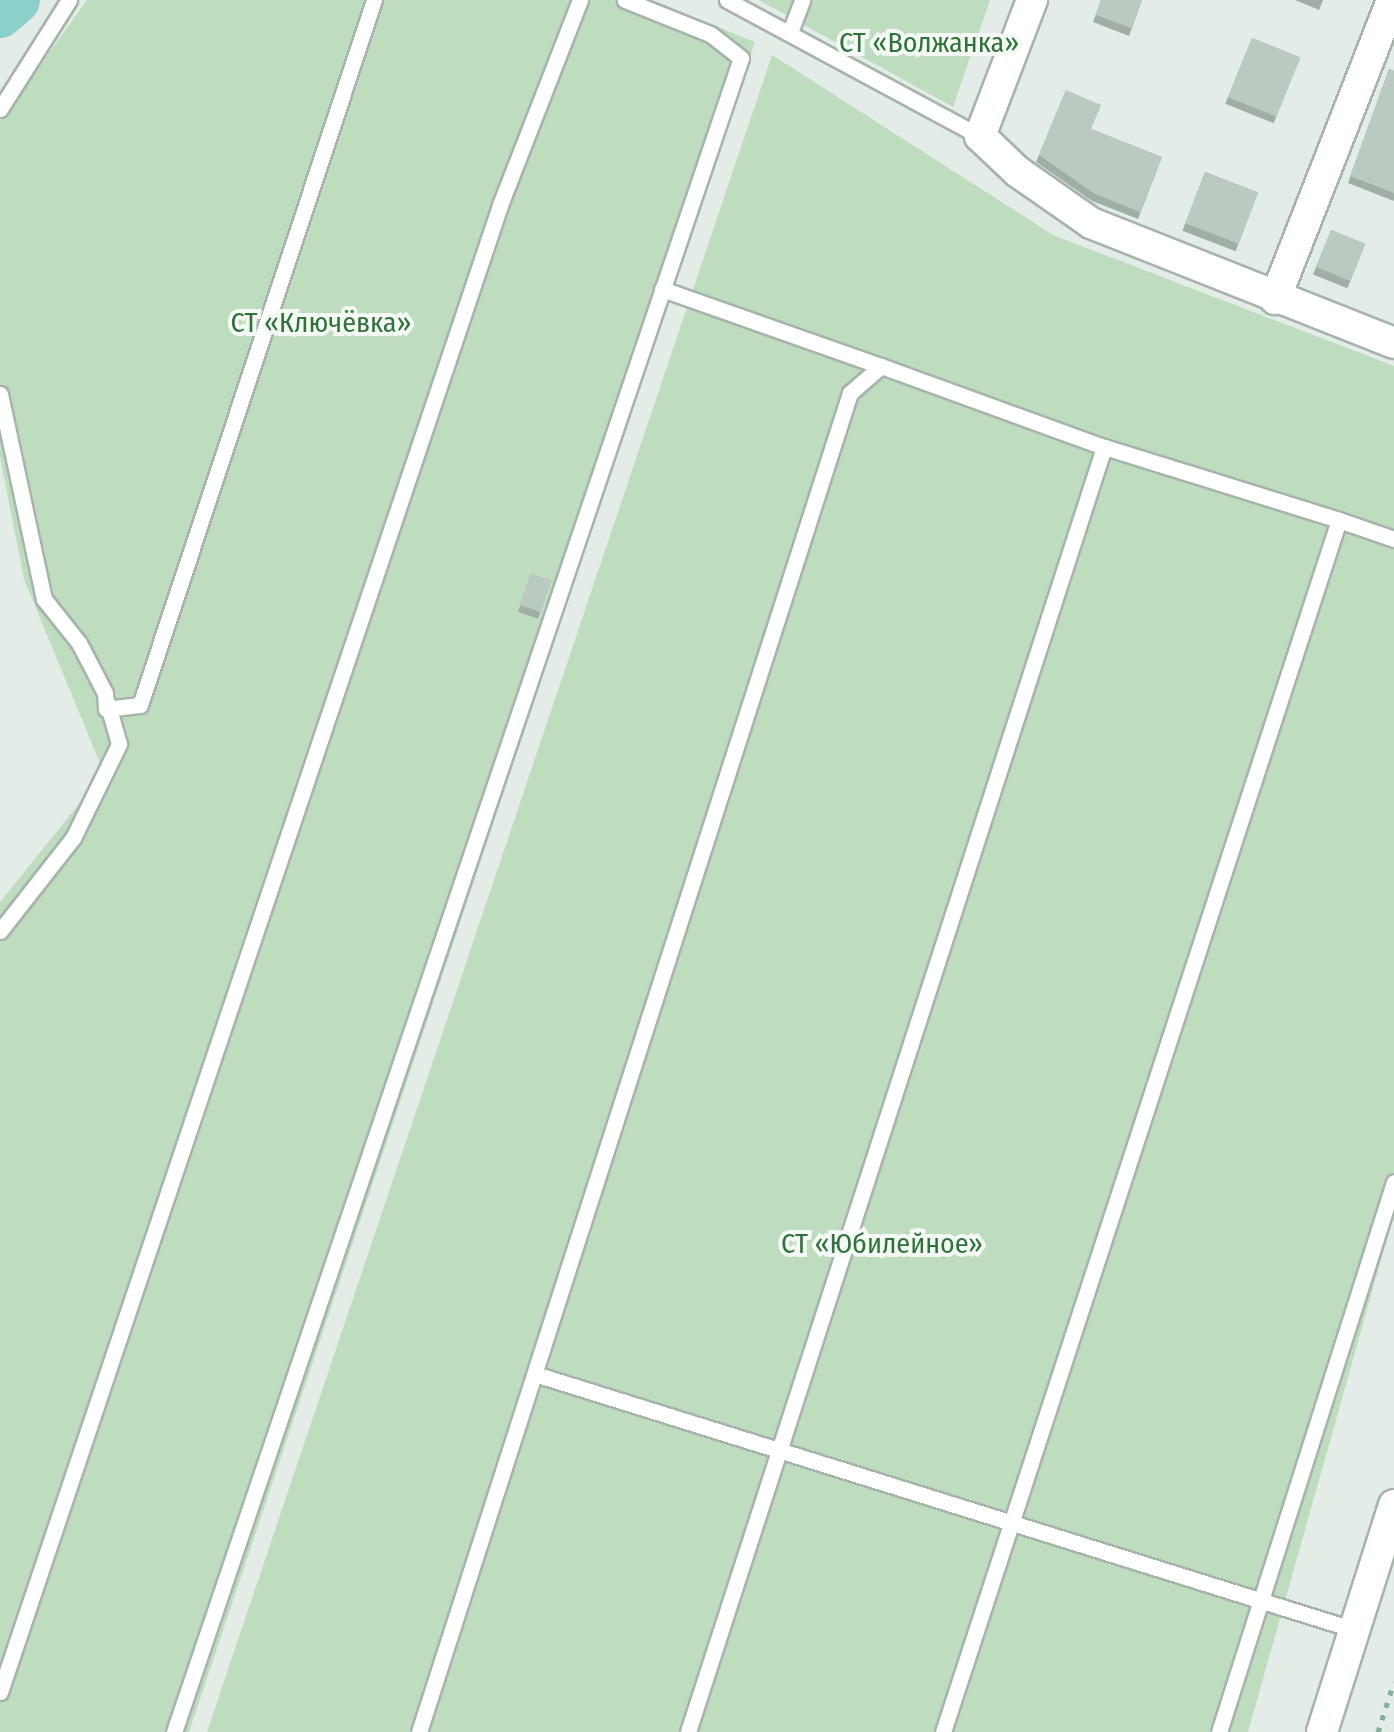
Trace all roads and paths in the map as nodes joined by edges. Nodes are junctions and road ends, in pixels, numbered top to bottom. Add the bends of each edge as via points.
1 (69, 0) edge
2 (374, 0) edge
3 (580, 0) edge
4 (625, 0) edge
5 (728, 0) edge
6 (802, 0) edge
7 (1032, 0) edge
8 (1392, 0) edge
9 (790, 32) junction
10 (0, 109) edge
11 (980, 136) junction
12 (662, 289) junction
13 (1275, 298) junction
14 (1394, 343) edge
15 (881, 366) junction
16 (0, 394) edge
17 (1104, 447) junction
18 (1339, 520) junction
19 (1394, 539) edge
20 (107, 701) junction
21 (0, 931) edge
22 (1394, 1182) edge
23 (538, 1375) junction
24 (781, 1451) junction
25 (1394, 1505) edge
26 (1012, 1523) junction
27 (1262, 1602) junction
28 (1355, 1630) junction
29 (1394, 1682) edge
30 (0, 1692) edge
31 (174, 1732) edge
32 (419, 1732) edge
33 (688, 1732) edge
34 (943, 1732) edge
35 (1219, 1732) edge
36 (1322, 1732) edge
37 (1378, 1732) edge

1 - 10 lane
2 - 20 lane via 140,704
3 - 30 lane via 500,205
4 - 12 lane via 710,34 741,58
5 - 9 lane
6 - 9 lane
7 - 11 street
8 - 13 street
9 - 11 lane
11 - 13 street via 1091,223
12 - 15 lane
12 - 31 lane
13 - 14 street
15 - 17 lane
15 - 23 lane via 850,393
16 - 20 lane via 44,599 79,643
17 - 18 lane
17 - 24 lane
18 - 19 lane
18 - 26 lane
20 - 21 lane via 119,744 74,838
22 - 27 lane
23 - 24 lane
23 - 32 lane
24 - 26 lane
24 - 33 lane
25 - 28 street
26 - 27 lane
26 - 34 lane
27 - 28 lane
27 - 35 lane
28 - 36 street
29 - 37 path

